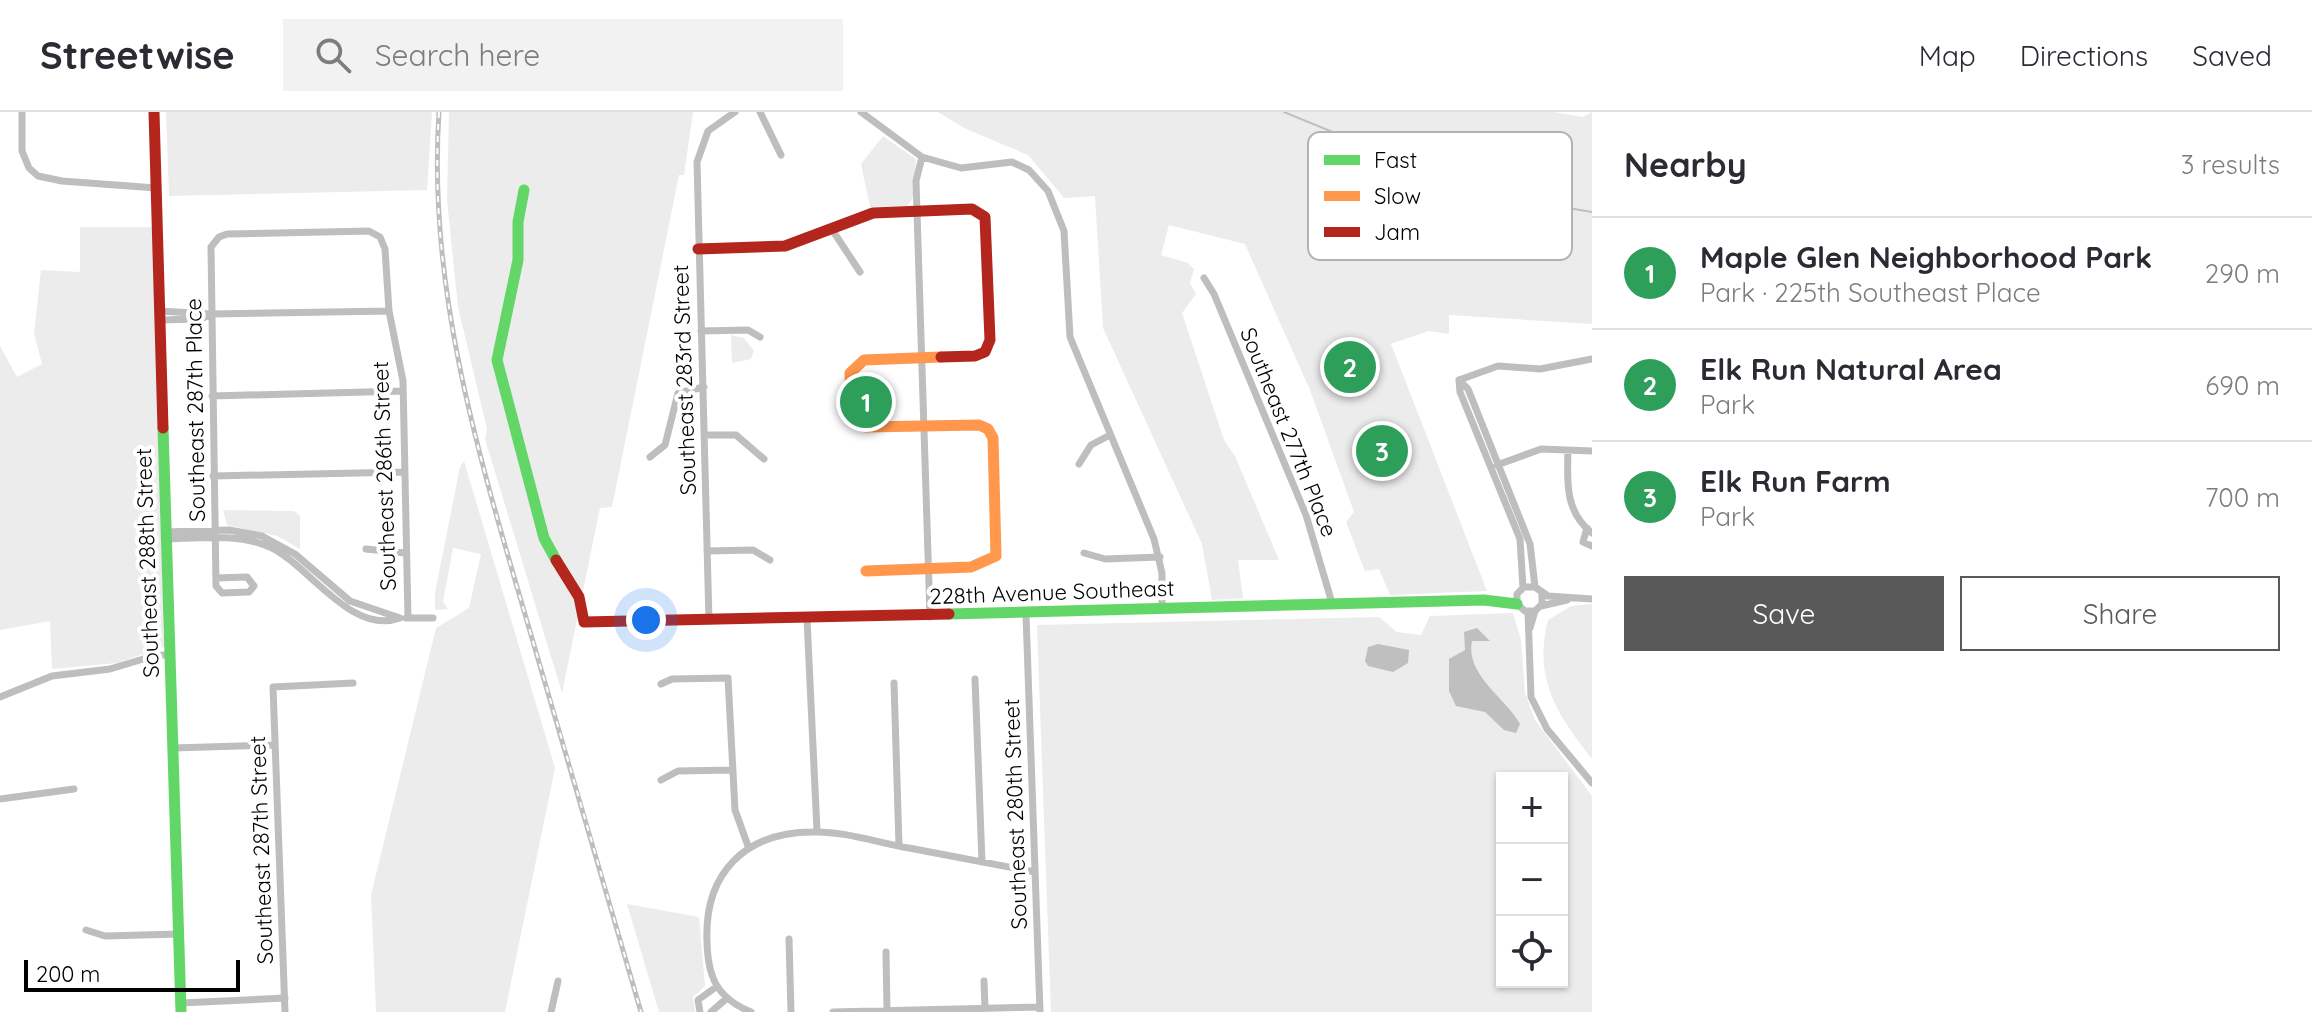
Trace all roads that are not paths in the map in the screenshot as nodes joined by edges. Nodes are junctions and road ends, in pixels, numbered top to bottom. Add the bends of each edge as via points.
1 (154, 112) edge
2 (735, 112) edge
3 (760, 112) edge
4 (861, 112) edge
5 (23, 113) edge
6 (781, 155) dead end
7 (922, 157) junction
8 (156, 188) junction
9 (524, 190) dead end
10 (917, 210) junction
11 (833, 231) junction
12 (380, 237) joint
13 (698, 249) junction
14 (860, 272) dead end
15 (1204, 278) dead end
16 (389, 311) junction
17 (211, 314) junction
18 (159, 316) junction
19 (701, 331) junction
20 (760, 337) dead end
21 (922, 358) junction
22 (1592, 359) edge
23 (1459, 380) junction
24 (704, 387) junction
25 (403, 391) junction
26 (212, 396) junction
27 (924, 426) junction
28 (704, 435) junction
29 (1110, 435) junction
30 (1568, 451) junction
31 (1592, 451) edge
32 (650, 457) dead end
33 (764, 459) dead end
34 (1079, 464) dead end
35 (1499, 465) junction
36 (1490, 468) junction
37 (405, 472) junction
38 (213, 476) junction
39 (1589, 530) edge
40 (215, 534) junction
41 (165, 536) junction
42 (1592, 546) edge
43 (366, 549) dead end
44 (707, 551) junction
45 (405, 553) junction
46 (1084, 553) dead end
47 (1160, 557) junction
48 (770, 560) dead end
49 (928, 567) junction
50 (866, 571) dead end
51 (216, 578) junction
52 (1535, 587) junction
53 (1542, 594) junction
54 (1573, 599) junction
55 (1592, 599) edge
56 (1527, 602) junction
57 (1332, 603) junction
58 (1162, 608) junction
59 (1026, 615) junction
60 (930, 617) junction
61 (404, 618) junction
62 (433, 618) dead end
63 (807, 619) junction
64 (709, 621) junction
65 (170, 654) junction
66 (975, 679) dead end
67 (353, 683) dead end
68 (894, 683) dead end
69 (661, 684) dead end
70 (0, 697) edge
71 (275, 745) junction
72 (173, 748) junction
73 (733, 770) junction
74 (661, 780) dead end
75 (1592, 783) edge
76 (74, 789) dead end
77 (0, 799) edge
78 (817, 831) junction
79 (748, 846) junction
80 (899, 846) junction
81 (982, 862) junction
82 (1035, 872) junction
83 (86, 930) dead end
84 (179, 934) junction
85 (789, 939) dead end
86 (886, 952) dead end
87 (558, 981) dead end
88 (984, 981) dead end
89 (716, 987) junction
90 (285, 998) junction
91 (726, 999) junction
92 (181, 1008) edge
93 (985, 1008) junction
94 (1040, 1009) edge
95 (887, 1011) edge
96 (285, 1012) edge
97 (551, 1012) edge
98 (700, 1012) edge
99 (711, 1012) edge
100 (751, 1012) edge
101 (791, 1012) edge
102 (833, 1012) edge

1 - 8 street, Southeast 288th Street
2 - 13 street, Southeast 283rd Street via 703,139 697,162
3 - 6 street
4 - 7 street
5 - 8 street via 22,151 29,168 46,179
7 - 10 street
7 - 29 street via 961,168 1012,162 1029,170 1048,191 1061,218 1068,327
8 - 18 street, Southeast 288th Street
9 - 64 street, 228th Avenue Southeast via 516,274 497,345 502,388 544,538 555,563 577,588 584,622
10 - 11 street via 873,213
10 - 21 street
10 - 21 street via 981,213 986,222 990,340 985,352 975,356
11 - 13 street via 776,247
11 - 14 street
12 - 16 street, Southeast 286th Street
12 - 17 street, Southeast 287th Place via 369,231 227,234 214,241 210,251
13 - 19 street, Southeast 283rd Street
15 - 57 street, Southeast 277th Place via 1306,515
16 - 17 street
16 - 25 street, Southeast 286th Street
17 - 18 street
17 - 26 street, Southeast 287th Place
18 - 41 street, Southeast 288th Street
19 - 20 street via 748,330
19 - 24 street, Southeast 283rd Street
21 - 27 street
21 - 27 street via 871,358 854,367 849,378 854,422 866,427
22 - 23 street via 1540,369 1498,366
23 - 35 street via 1468,389
23 - 36 street
24 - 28 street, Southeast 283rd Street
24 - 32 street via 678,393 665,445
25 - 26 street
25 - 37 street, Southeast 286th Street
26 - 38 street, Southeast 287th Place
27 - 49 street
27 - 49 street via 988,429 993,438 997,551 982,565
28 - 33 street via 736,435
28 - 44 street, Southeast 283rd Street
29 - 34 street via 1091,445
29 - 47 street
30 - 31 street
30 - 35 street via 1541,449
30 - 39 street via 1569,499
35 - 36 street
35 - 52 street via 1533,550
36 - 56 street via 1520,539
37 - 38 street
37 - 45 street, Southeast 286th Street
38 - 40 street, Southeast 287th Place
39 - 42 street via 1583,542
40 - 41 street
40 - 51 street, Southeast 287th Place
40 - 61 street via 268,546 348,609 384,621
41 - 65 street, Southeast 288th Street
43 - 45 street
44 - 48 street via 753,550
44 - 64 street, Southeast 283rd Street
45 - 61 street, Southeast 286th Street
46 - 47 street via 1105,559
47 - 58 street
49 - 50 street
49 - 60 street
51 - 51 street via 247,577 254,586 249,592 222,593
52 - 53 street
52 - 56 street
53 - 54 street, 228th Avenue Southeast
53 - 56 street
54 - 55 street, 228th Avenue Southeast
54 - 56 street, 228th Avenue Southeast
56 - 57 street, 228th Avenue Southeast
56 - 75 street via 1531,697 1547,729
57 - 58 street, 228th Avenue Southeast
58 - 59 street, 228th Avenue Southeast
59 - 60 street, 228th Avenue Southeast
59 - 82 street, Southeast 280th Street
60 - 63 street, 228th Avenue Southeast
61 - 62 street
63 - 64 street, 228th Avenue Southeast
63 - 78 street
65 - 70 street via 52,676
65 - 72 street, Southeast 288th Street
66 - 81 street
67 - 71 street, Southeast 287th Street via 273,687
68 - 80 street
69 - 73 street via 728,678
71 - 72 street
71 - 90 street, Southeast 287th Street
72 - 84 street, Southeast 288th Street
73 - 74 street via 678,771
73 - 79 street via 735,810
76 - 77 street
78 - 79 street via 775,836
78 - 80 street
79 - 89 street via 727,868 710,904 708,964
80 - 81 street
81 - 82 street
82 - 94 street, Southeast 280th Street
83 - 84 street via 105,936
84 - 92 street, Southeast 288th Street
85 - 101 street
86 - 95 street
87 - 97 street
88 - 93 street
89 - 91 street
89 - 98 street via 698,1000
90 - 92 street
90 - 96 street, Southeast 287th Street
91 - 99 street
91 - 100 street
93 - 94 street
93 - 95 street
95 - 102 street

